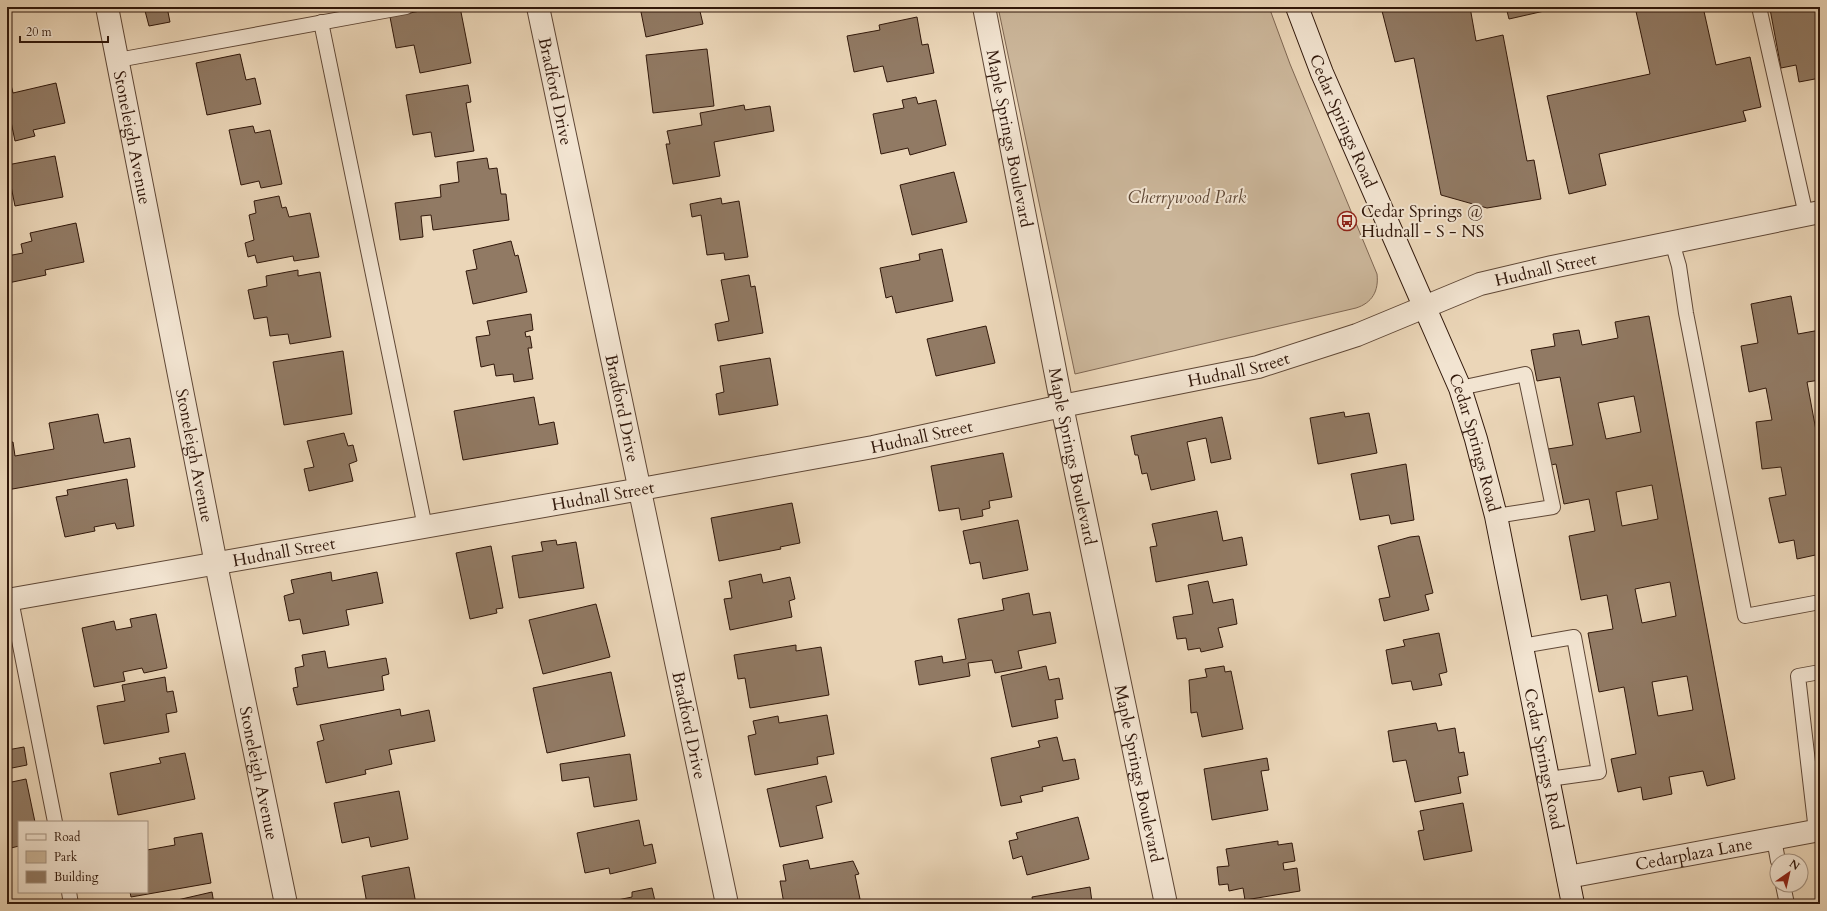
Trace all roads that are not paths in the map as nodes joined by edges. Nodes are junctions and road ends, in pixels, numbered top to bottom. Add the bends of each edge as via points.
1 (107, 7) edge
2 (406, 7) edge
3 (538, 7) edge
4 (984, 7) edge
5 (1297, 7) edge
6 (1759, 7) edge
7 (321, 22) junction
8 (118, 60) junction
9 (1813, 213) edge
10 (1672, 242) junction
11 (1425, 306) junction
12 (1460, 388) junction
13 (1062, 406) junction
14 (640, 489) junction
15 (1496, 516) junction
16 (425, 527) junction
17 (216, 564) junction
18 (9, 600) edge
19 (1820, 602) edge
20 (1522, 646) junction
21 (1820, 672) edge
22 (1549, 779) junction
23 (55, 821) edge
24 (1818, 830) edge
25 (1774, 839) junction
26 (1777, 853) edge
27 (1568, 877) junction
28 (69, 893) edge
29 (1785, 893) edge
30 (71, 904) edge
31 (286, 904) edge
32 (727, 904) edge
33 (1166, 904) edge
34 (1573, 904) edge
35 (1787, 904) edge

1 - 8 street, Stoneleigh Avenue
2 - 7 lane
3 - 14 street, Bradford Drive
4 - 13 street, Maple Springs Boulevard
5 - 11 street, Cedar Springs Road via 1322,72
6 - 9 lane
7 - 8 lane
7 - 16 lane
8 - 17 street, Stoneleigh Avenue
9 - 10 street, Hudnall Street
10 - 11 street, Hudnall Street via 1480,284
10 - 19 lane via 1679,266 1745,616
11 - 12 street, Cedar Springs Road
11 - 13 street, Hudnall Street via 1357,334 1258,367
12 - 15 street, Cedar Springs Road
12 - 15 lane via 1526,374 1552,508
13 - 14 street, Hudnall Street via 873,447
13 - 33 street, Maple Springs Boulevard
14 - 16 street, Hudnall Street
14 - 32 street, Bradford Drive
15 - 20 street, Cedar Springs Road
16 - 17 street, Hudnall Street
17 - 18 street, Hudnall Street
17 - 31 street, Stoneleigh Avenue
18 - 23 lane
20 - 22 street, Cedar Springs Road
20 - 22 lane via 1574,637 1598,772
21 - 24 lane via 1798,676
22 - 27 street, Cedar Springs Road
24 - 25 street, Cedarplaza Lane
25 - 26 lane
25 - 27 street, Cedarplaza Lane
27 - 34 street, Cedar Springs Road
28 - 30 lane
29 - 35 lane

